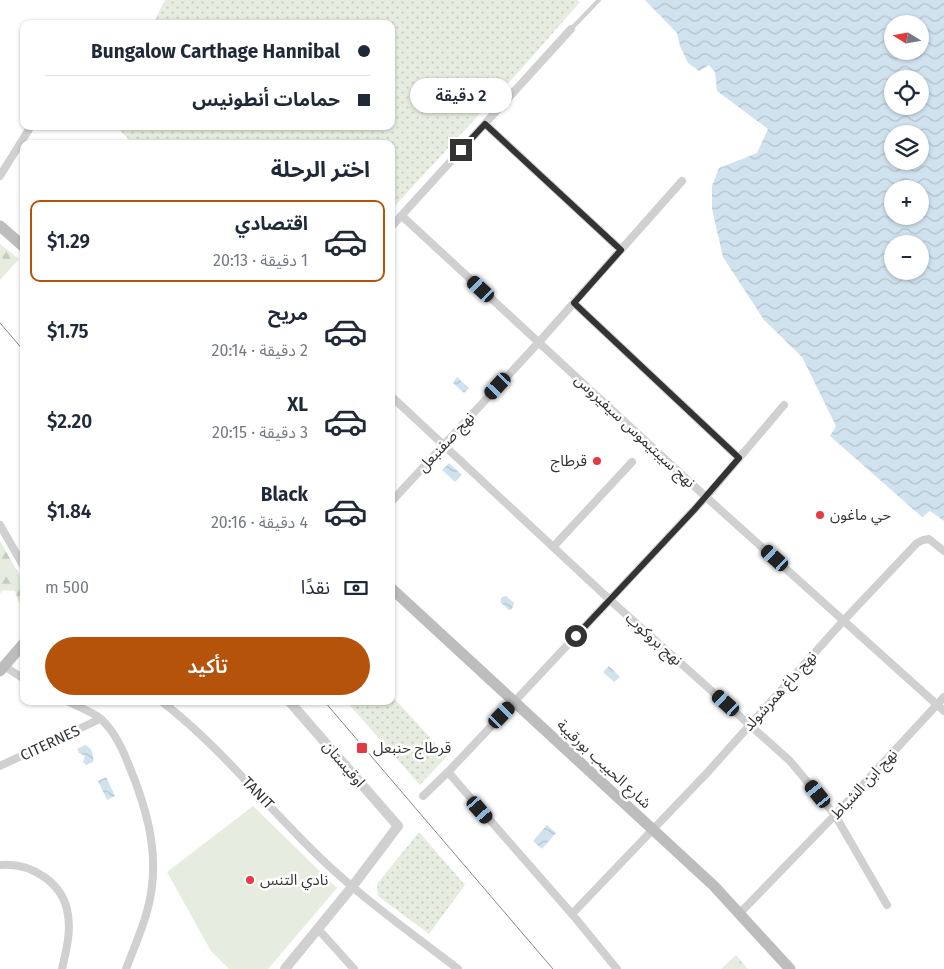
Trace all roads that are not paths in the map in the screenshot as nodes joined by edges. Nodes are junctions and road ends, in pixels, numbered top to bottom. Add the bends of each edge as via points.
1 (599, 0) edge
2 (571, 29) joint
3 (485, 124) junction
4 (20, 144) edge
5 (0, 176) edge
6 (682, 181) dead end
7 (402, 216) junction
8 (395, 223) edge
9 (0, 226) edge
10 (20, 242) edge
11 (621, 250) junction
12 (574, 303) junction
13 (539, 342) junction
14 (395, 400) edge
15 (784, 405) dead end
16 (444, 444) junction
17 (739, 458) junction
18 (632, 462) dead end
19 (706, 497) junction
20 (395, 498) edge
21 (0, 525) edge
22 (553, 547) junction
23 (944, 551) edge
24 (20, 560) edge
25 (395, 592) edge
26 (610, 600) junction
27 (844, 620) junction
28 (20, 648) edge
29 (2, 668) edge
30 (20, 677) edge
31 (944, 697) edge
32 (515, 701) junction
33 (74, 705) edge
34 (166, 705) edge
35 (292, 705) edge
36 (937, 705) junction
37 (944, 711) edge
38 (100, 719) junction
39 (750, 726) junction
40 (0, 766) edge
41 (448, 772) junction
42 (423, 796) dead end
43 (835, 816) junction
44 (652, 829) junction
45 (0, 865) edge
46 (352, 887) junction
47 (887, 906) dead end
48 (740, 913) junction
49 (572, 914) junction
50 (318, 929) junction
51 (62, 969) edge
52 (126, 969) edge
53 (286, 969) edge
54 (354, 969) edge
55 (458, 969) edge
56 (616, 969) edge
57 (790, 969) edge

1 - 2 lane
2 - 3 street
3 - 7 street
3 - 11 street
4 - 5 street
6 - 11 street, نهج صفنبعل
7 - 8 street
7 - 13 street, نهج سيبتيموس سيفيروس
9 - 10 main road
11 - 12 street, نهج صفنبعل
12 - 13 street, نهج صفنبعل
12 - 17 street
13 - 16 street, نهج صفنبعل
13 - 19 street, نهج سيبتيموس سيفيروس
14 - 16 street, نهج بروكوب
15 - 17 street
16 - 20 street, نهج صفنبعل
16 - 22 street, نهج بروكوب
17 - 19 street
18 - 22 street
19 - 26 street
19 - 27 street, نهج سيبتيموس سيفيروس
21 - 24 street
22 - 26 street, نهج بروكوب
23 - 27 street, نهج داغ همرشولد via 929,539 923,540
25 - 32 main road, شارع الحبيب بورقيبة
26 - 32 street
26 - 39 street, نهج بروكوب
27 - 36 street, نهج سيبتيموس سيفيروس
27 - 39 street, نهج داغ همرشولد
28 - 29 main road
29 - 30 street
31 - 36 street, نهج ابن الشباط
32 - 41 street
32 - 44 main road, شارع الحبيب بورقيبة
33 - 38 street
34 - 46 street, TANIT via 197,732
35 - 46 street, اوقيستان via 398,826
36 - 37 street, نهج سيبتيموس سيفيروس
36 - 43 street, نهج ابن الشباط
38 - 40 street, CITERNES
38 - 52 street via 123,751 145,806 154,855 149,908
39 - 43 street, نهج بروكوب via 790,761
39 - 44 street, نهج داغ همرشولد
41 - 42 street
41 - 49 street
43 - 47 street, نهج بروكوب
43 - 48 street, نهج ابن الشباط
44 - 48 main road, شارع الحبيب بورقيبة
44 - 49 street, نهج داغ همرشولد
45 - 51 street via 22,866 40,873 66,904 68,945
46 - 50 street
46 - 55 street, TANIT
48 - 57 main road, شارع الحبيب بورقيبة
49 - 56 street
50 - 53 street
50 - 54 street

